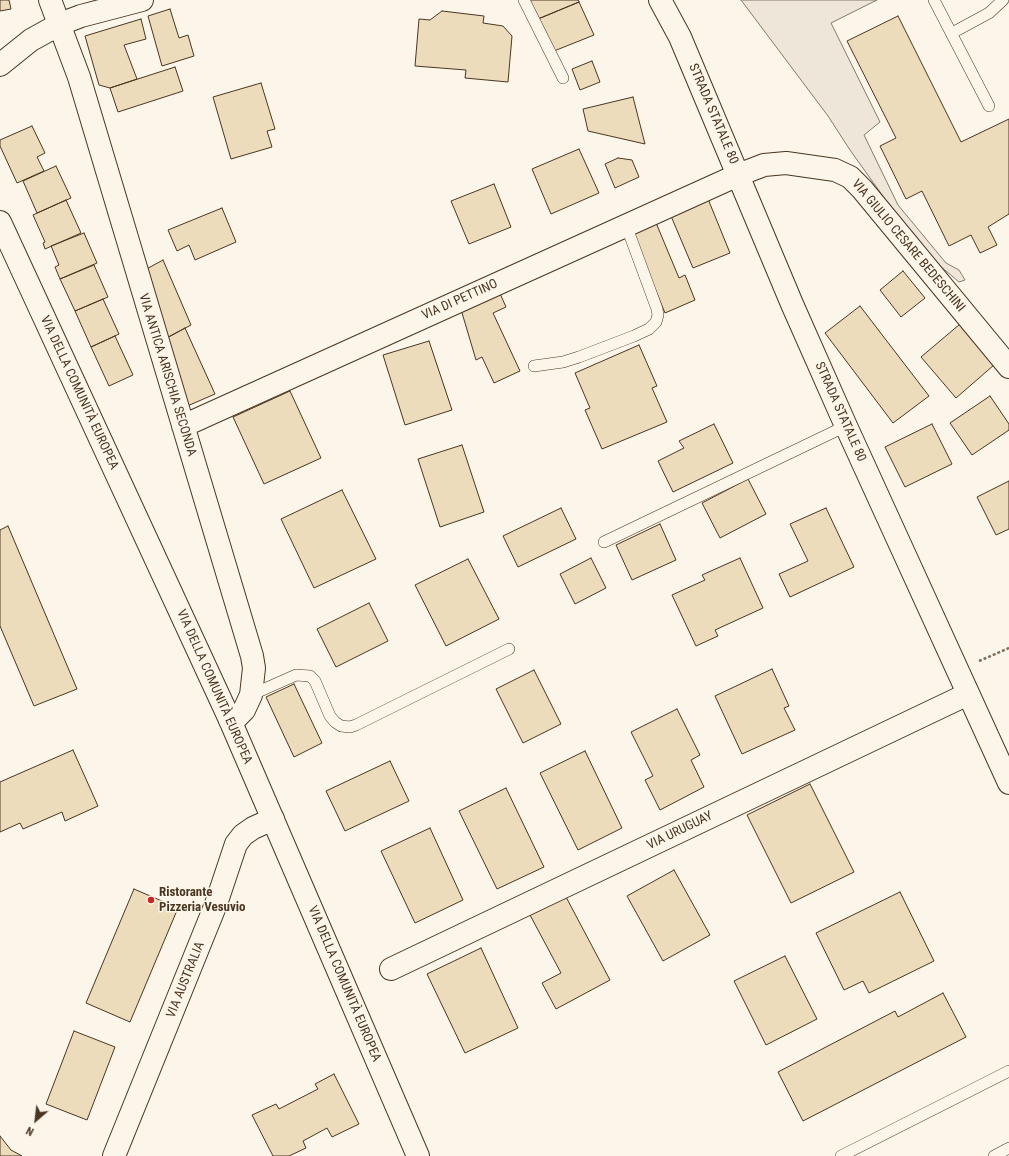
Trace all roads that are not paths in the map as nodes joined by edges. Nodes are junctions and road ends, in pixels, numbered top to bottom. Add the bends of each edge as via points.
1 (50, 0) edge
2 (142, 0) edge
3 (524, 0) edge
4 (934, 0) edge
5 (1003, 0) edge
6 (669, 2) edge
7 (60, 24) junction
8 (952, 34) junction
9 (31, 40) junction
10 (0, 48) edge
11 (0, 65) edge
12 (563, 78) dead end
13 (989, 106) dead end
14 (738, 175) junction
15 (0, 222) edge
16 (626, 225) junction
17 (534, 366) dead end
18 (1009, 367) edge
19 (183, 426) junction
20 (846, 426) junction
21 (604, 542) dead end
22 (509, 649) dead end
23 (968, 694) junction
24 (251, 695) junction
25 (230, 720) junction
26 (1009, 783) edge
27 (273, 819) junction
28 (391, 969) dead end
29 (1009, 1071) edge
30 (1009, 1148) edge
31 (114, 1156) edge
32 (418, 1156) edge
33 (841, 1156) edge
34 (994, 1156) edge

1 - 7 street, VIA ANTICA ARISCHIA SECONDA
2 - 7 street
3 - 12 lane
4 - 8 lane
5 - 8 lane via 989,13
6 - 14 street, STRADA STATALE 80 via 680,37
7 - 9 street
7 - 19 street, VIA ANTICA ARISCHIA SECONDA
8 - 13 lane
9 - 10 street
9 - 11 street
14 - 16 street, VIA DI PETTINO
14 - 18 street, VIA GIULIO CESARE BEDESCHINI via 764,165 786,163 835,170 850,177
14 - 20 street, STRADA STATALE 80
15 - 25 street, VIA DELLA COMUNITÀ EUROPEA
16 - 17 lane via 657,309 656,322 649,329 634,336 578,357
16 - 19 street, VIA DI PETTINO
19 - 24 street, VIA ANTICA ARISCHIA SECONDA via 252,656 254,668
20 - 21 lane
20 - 23 street, STRADA STATALE 80
22 - 24 lane via 350,727 341,726 330,716 315,681 310,676 296,675
23 - 26 street, STRADA STATALE 80
23 - 28 street, VIA URUGUAY
24 - 25 street, VIA ANTICA ARISCHIA SECONDA via 244,710
25 - 27 street, VIA DELLA COMUNITÀ EUROPEA
27 - 31 street, VIA AUSTRALIA via 253,828 236,844 216,904
27 - 32 street, VIA DELLA COMUNITÀ EUROPEA
29 - 33 lane
30 - 34 lane

